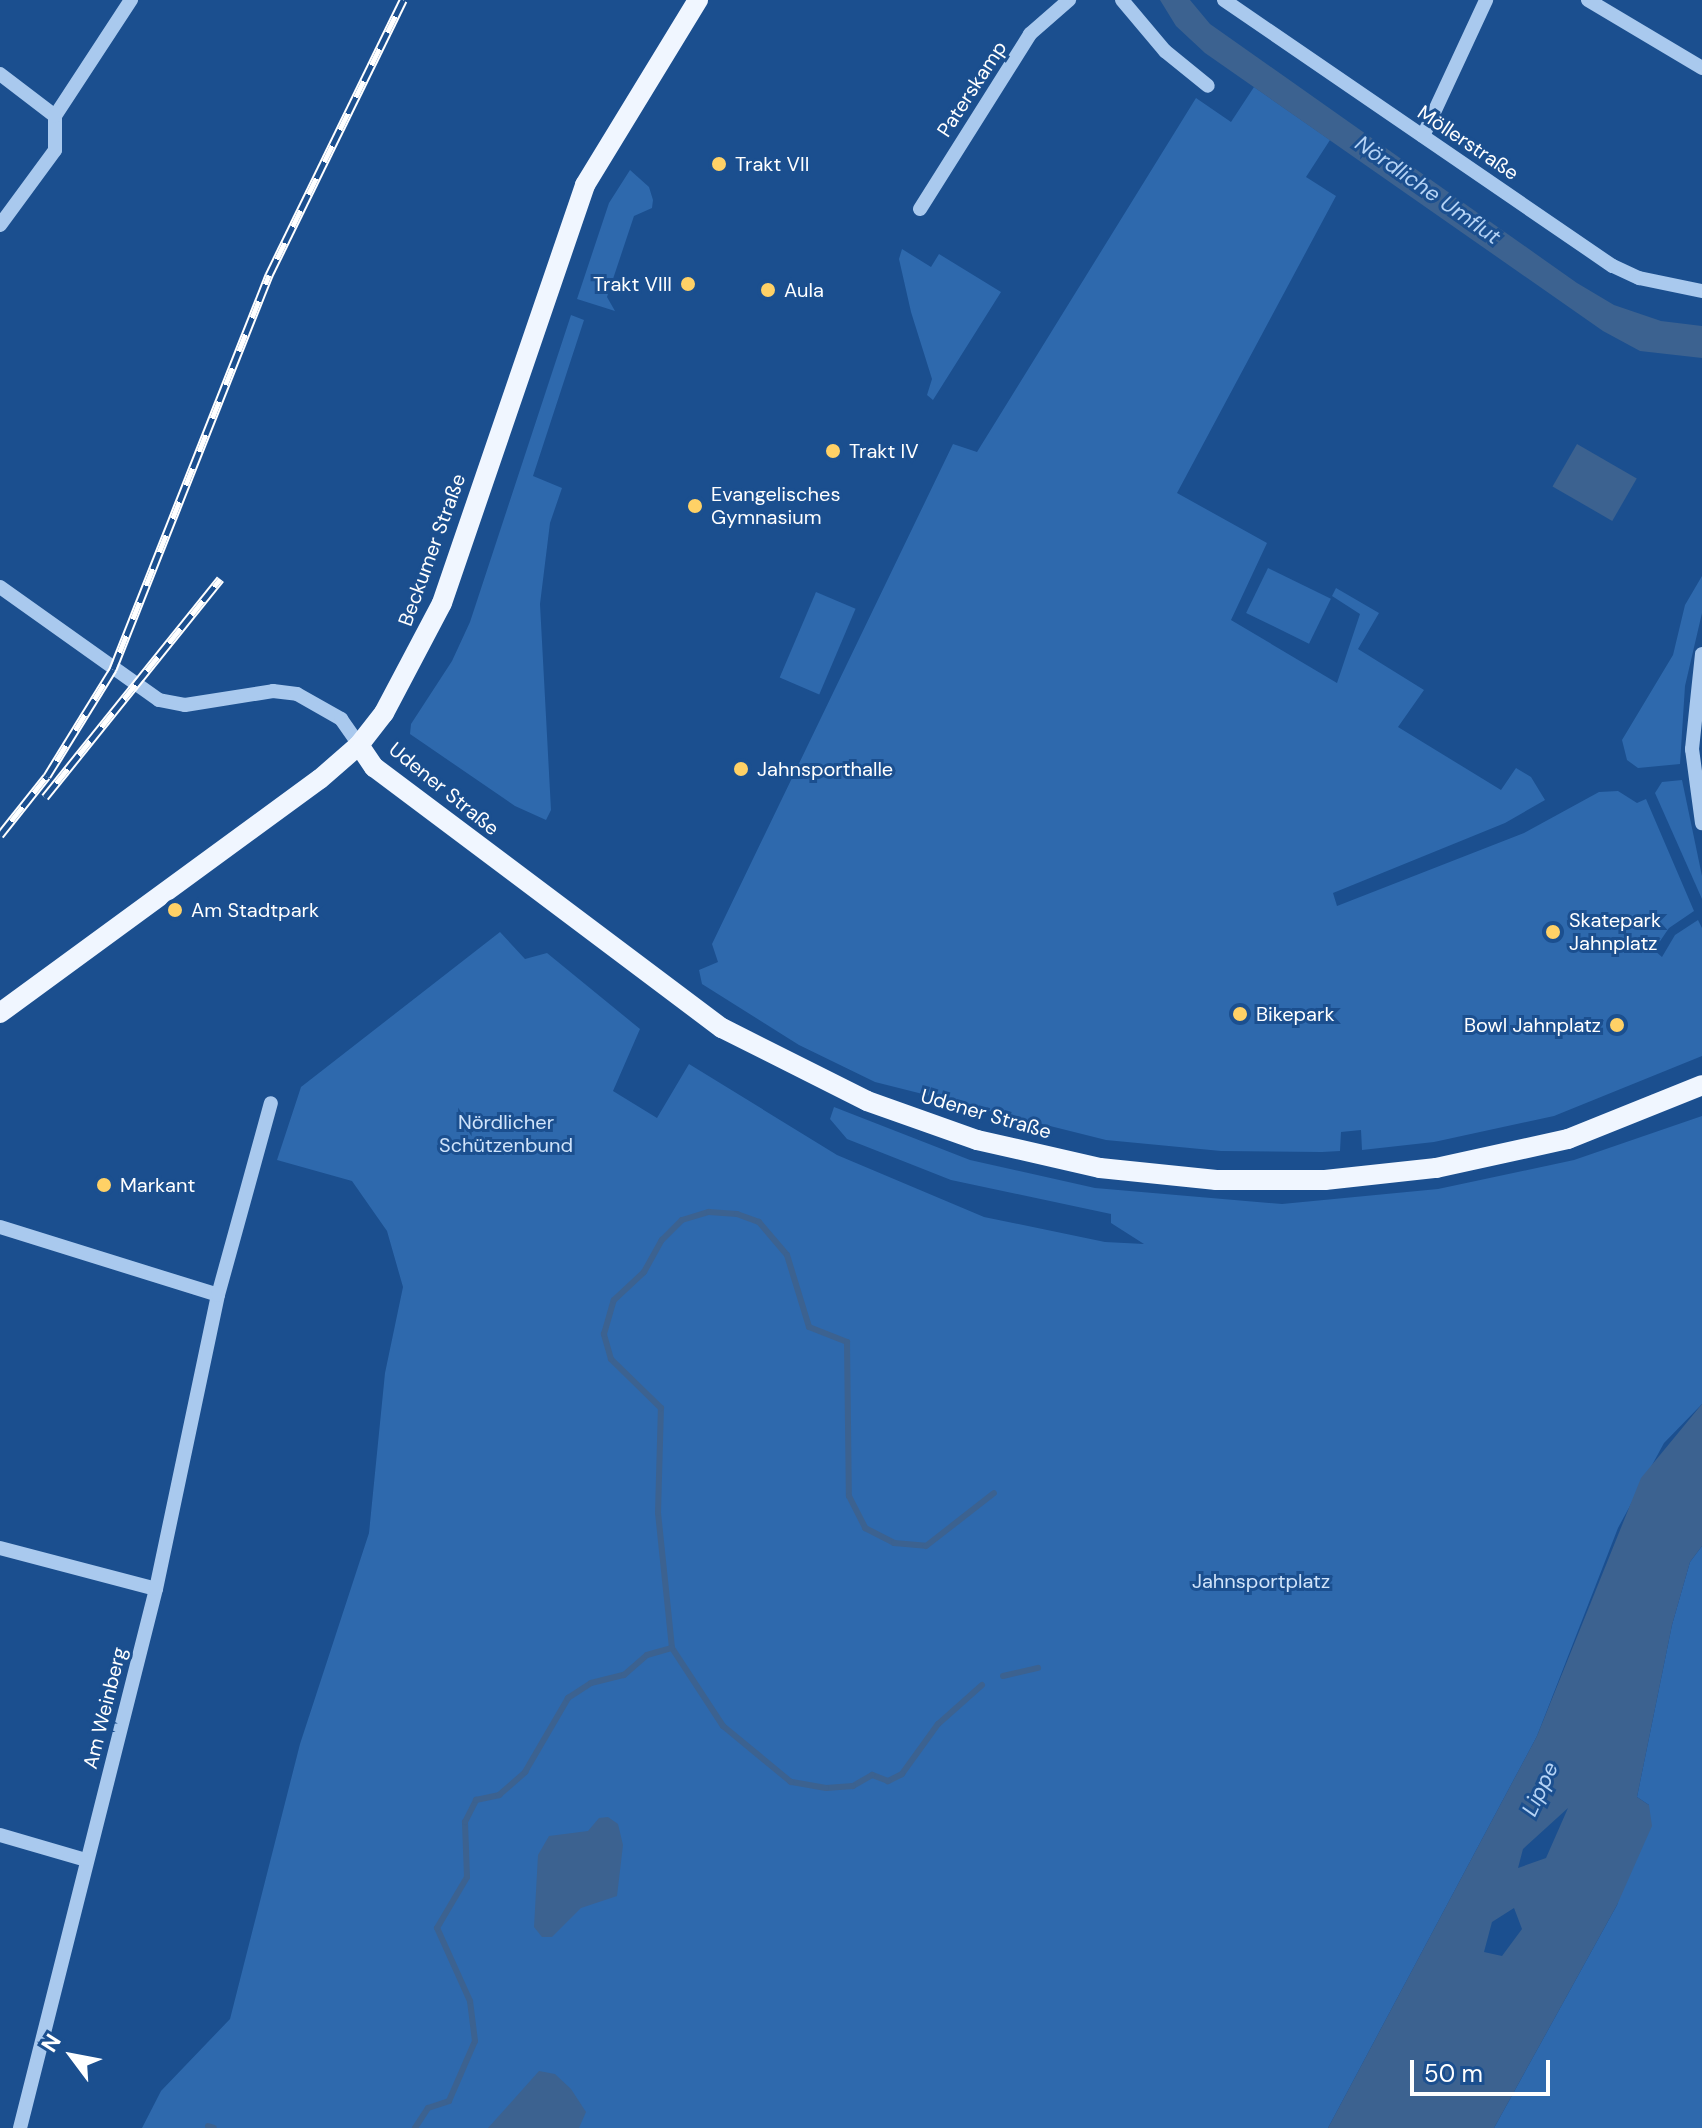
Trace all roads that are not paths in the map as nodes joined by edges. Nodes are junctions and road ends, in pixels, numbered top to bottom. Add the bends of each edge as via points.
1 (131, 0) edge
2 (698, 0) edge
3 (1069, 0) edge
4 (1122, 0) edge
5 (1224, 0) edge
6 (1486, 0) edge
7 (1588, 0) edge
8 (1702, 68) edge
9 (0, 74) edge
10 (1208, 86) dead end
11 (55, 116) junction
12 (1423, 136) junction
13 (920, 209) dead end
14 (0, 225) edge
15 (1702, 291) edge
16 (0, 587) edge
17 (1702, 654) edge
18 (359, 745) junction
19 (1702, 823) edge
20 (0, 1013) edge
21 (1702, 1085) edge
22 (271, 1103) dead end
23 (0, 1227) edge
24 (218, 1295) junction
25 (0, 1548) edge
26 (156, 1589) junction
27 (0, 1835) edge
28 (86, 1860) junction
29 (20, 2128) edge

1 - 11 street
2 - 18 main road, Beckumer Straße via 585,185 442,603 410,671
3 - 13 street, Paterskamp via 1030,34
4 - 10 street via 1165,51
5 - 12 street, Möllerstraße
6 - 12 street
7 - 8 street
9 - 11 street
11 - 14 street via 55,150
12 - 15 street, Möllerstraße via 1613,266 1639,278
16 - 18 street via 159,700 185,705 273,691 297,694 341,719
17 - 19 street via 1692,749
18 - 20 main road, Beckumer Straße
18 - 21 main road, Udener Straße via 374,767 658,985 789,1065 867,1101 977,1140 1100,1168 1274,1181 1436,1168 1568,1139
22 - 24 street, Am Weinberg
23 - 24 street
24 - 26 street, Am Weinberg
25 - 26 street
26 - 28 street, Am Weinberg
27 - 28 street
28 - 29 street, Am Weinberg

